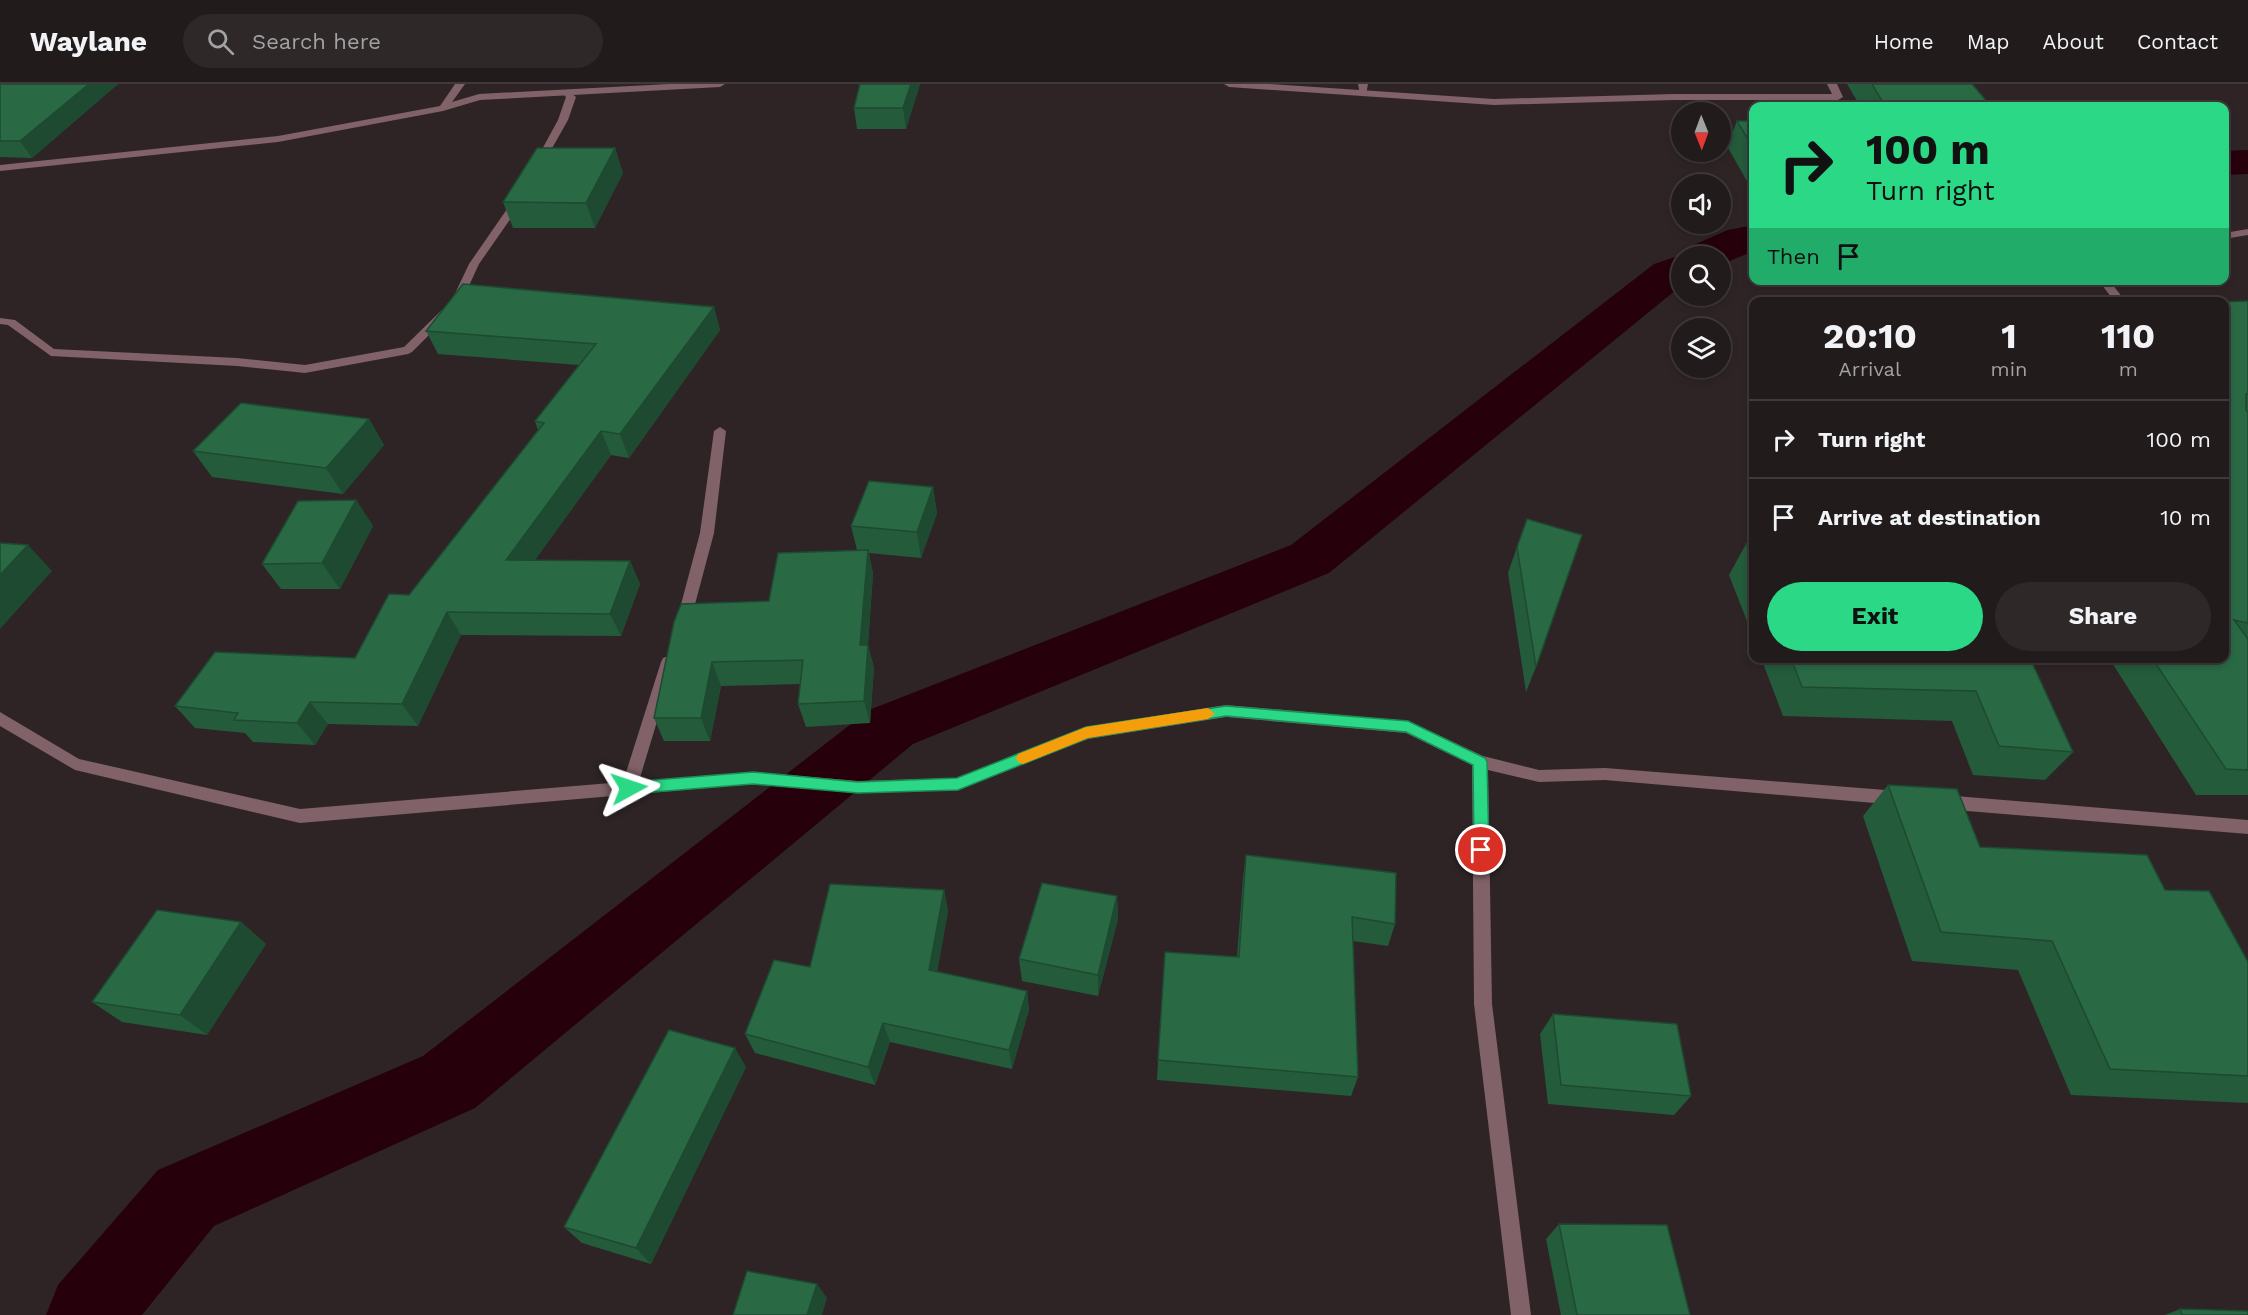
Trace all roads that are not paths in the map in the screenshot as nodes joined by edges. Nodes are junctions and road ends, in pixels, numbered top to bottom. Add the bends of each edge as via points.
1 (460, 84) edge
2 (720, 84) edge
3 (1229, 84) edge
4 (1832, 84) edge
5 (1363, 89) edge
6 (568, 94) junction
7 (444, 108) junction
8 (0, 168) edge
9 (2248, 232) edge
10 (2229, 235) edge
11 (2107, 285) edge
12 (2117, 297) edge
13 (0, 321) edge
14 (720, 431) dead end
15 (0, 718) edge
16 (1480, 762) junction
17 (629, 788) junction
18 (2248, 826) edge
19 (1521, 1315) edge

1 - 7 street
2 - 6 street
3 - 5 street
4 - 5 street via 1838,97 1494,102
6 - 7 street via 479,97
6 - 13 street via 571,97 563,120 527,184 474,264 457,301 408,350 305,369 51,352 11,322
7 - 8 street via 278,139
9 - 10 street
11 - 12 street
14 - 17 street via 707,534
15 - 17 street via 75,764 300,816
16 - 17 street via 1408,727 1226,711 1086,733 958,784 858,788 753,778
16 - 18 street via 1539,776 1605,774
16 - 19 street via 1483,1004

